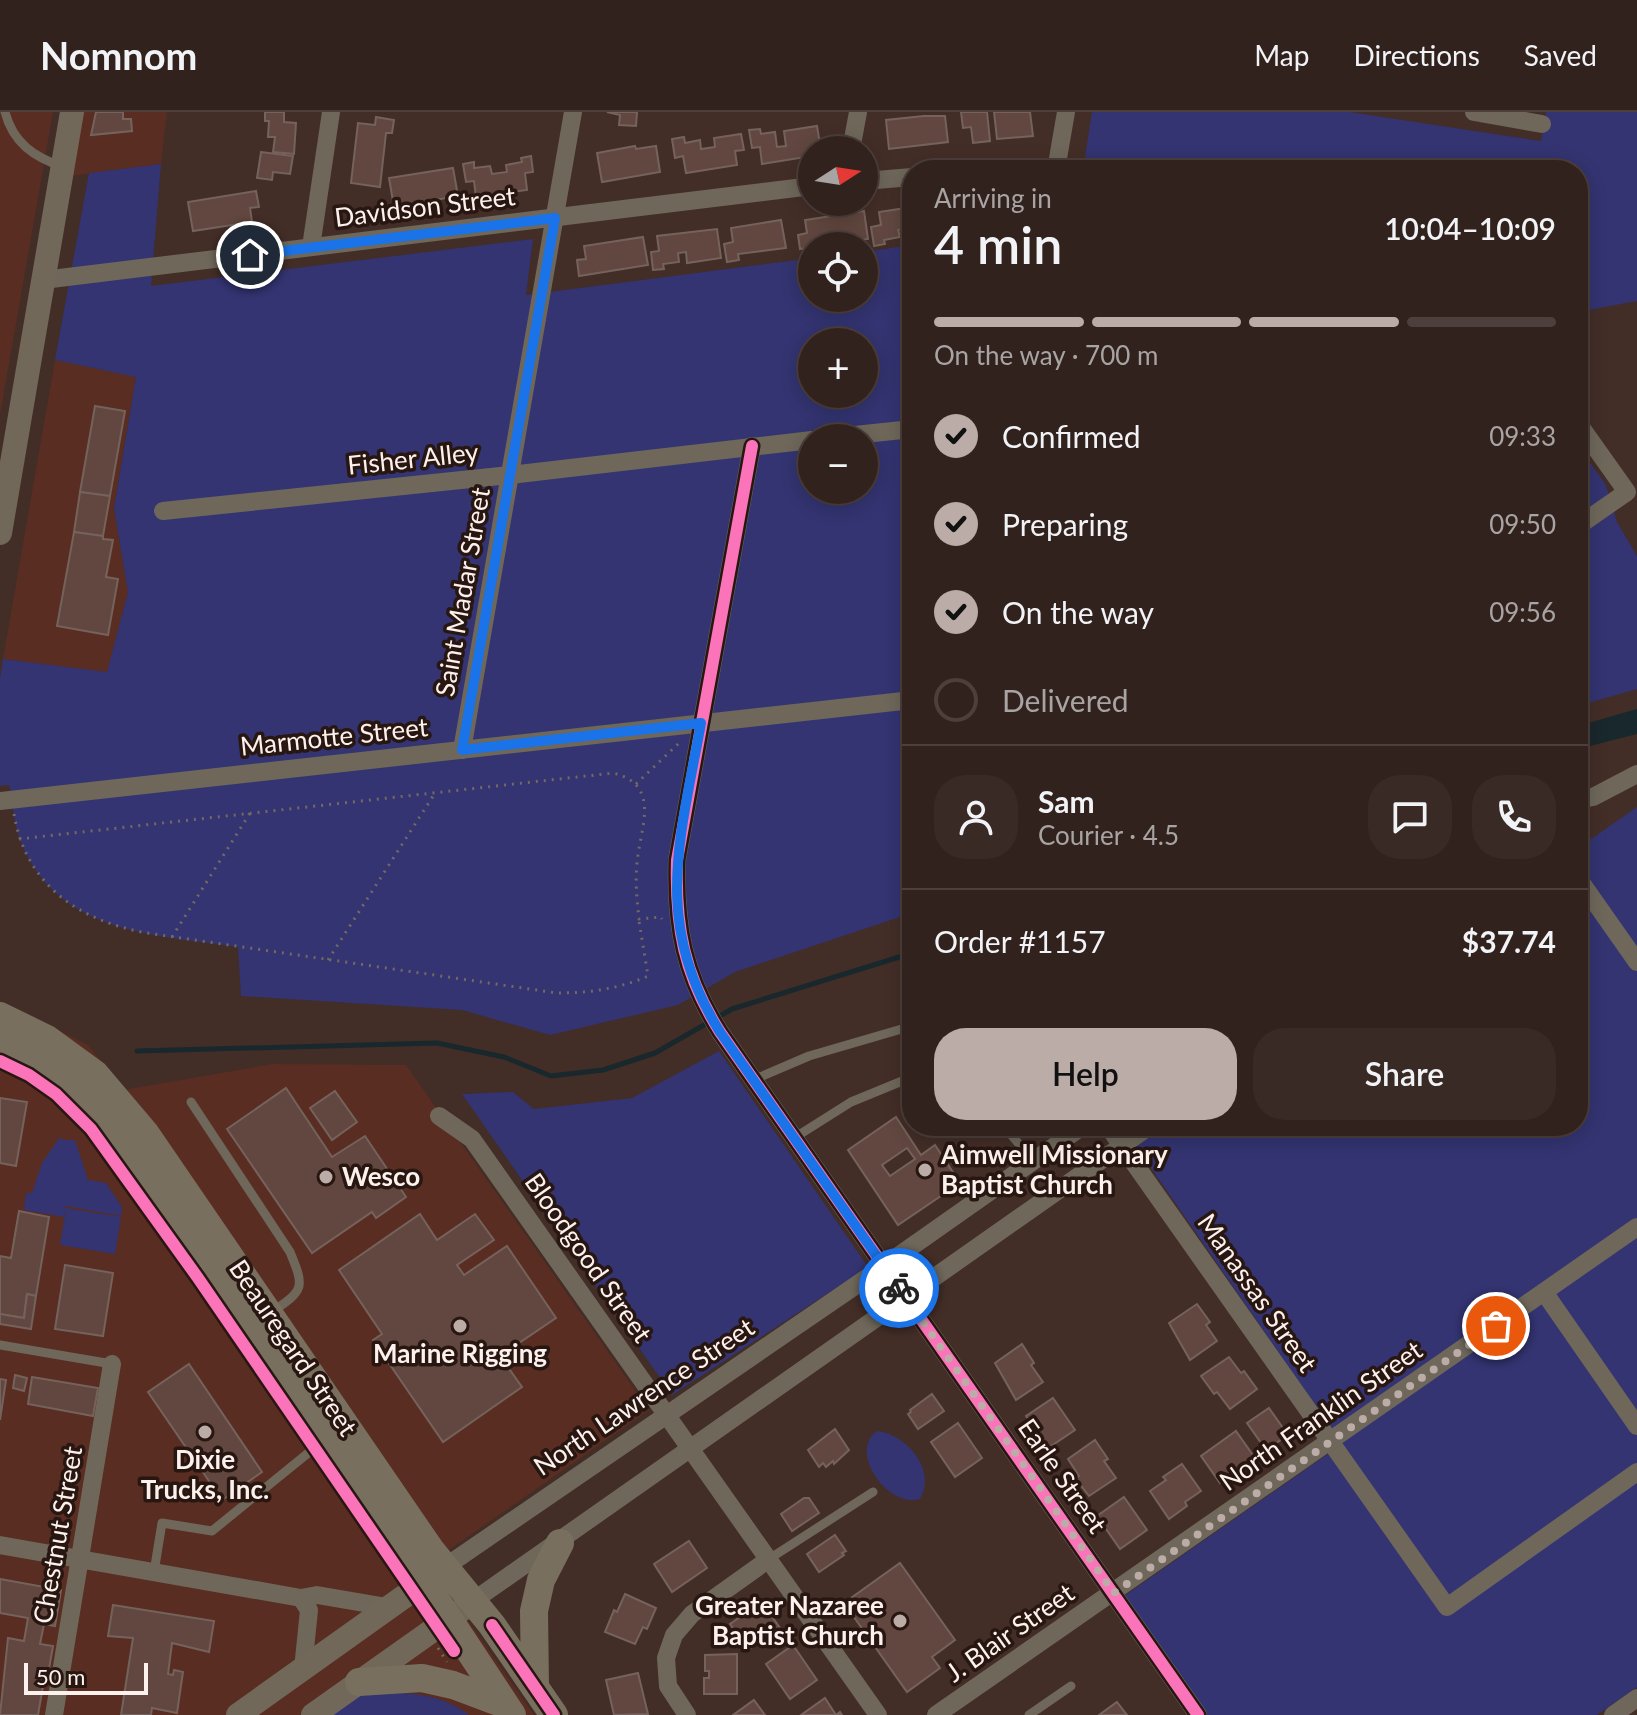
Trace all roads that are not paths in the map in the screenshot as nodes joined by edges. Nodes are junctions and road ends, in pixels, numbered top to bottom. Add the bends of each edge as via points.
1 (5, 112) edge
2 (72, 112) edge
3 (331, 112) edge
4 (573, 112) edge
5 (858, 112) edge
6 (1066, 112) edge
7 (1474, 112) edge
8 (1542, 124) dead end
9 (854, 136) edge
10 (1057, 160) edge
11 (63, 167) junction
12 (902, 178) edge
13 (878, 180) edge
14 (798, 188) edge
15 (555, 218) junction
16 (311, 247) junction
17 (43, 280) junction
18 (902, 430) edge
19 (878, 433) edge
20 (1588, 437) edge
21 (798, 441) edge
22 (752, 446) junction
23 (510, 475) junction
24 (163, 511) dead end
25 (1588, 519) edge
26 (0, 533) edge
27 (902, 701) edge
28 (701, 723) junction
29 (462, 750) junction
30 (1637, 774) edge
31 (1588, 797) edge
32 (7, 807) edge
33 (1588, 892) edge
34 (1637, 962) edge
35 (0, 1016) edge
36 (902, 1029) edge
37 (0, 1044) edge
38 (753, 1080) junction
39 (902, 1081) edge
40 (191, 1102) dead end
41 (439, 1116) dead end
42 (1012, 1136) edge
43 (1069, 1136) edge
44 (1115, 1136) edge
45 (1136, 1136) edge
46 (794, 1138) junction
47 (1122, 1146) junction
48 (1033, 1161) junction
49 (1637, 1227) edge
50 (884, 1266) junction
51 (1544, 1292) junction
52 (906, 1298) junction
53 (269, 1314) junction
54 (0, 1345) edge
55 (112, 1364) joint
56 (667, 1415) junction
57 (1637, 1426) edge
58 (326, 1439) junction
59 (1328, 1441) junction
60 (690, 1447) junction
61 (1637, 1472) edge
62 (873, 1492) dead end
63 (560, 1543) junction
64 (0, 1545) edge
65 (81, 1559) junction
66 (769, 1559) junction
67 (154, 1572) junction
68 (434, 1574) junction
69 (1114, 1593) junction
70 (301, 1598) junction
71 (473, 1601) junction
72 (387, 1607) junction
73 (442, 1623) junction
74 (303, 1669) junction
75 (359, 1682) junction
76 (1071, 1686) dead end
77 (535, 1687) junction
78 (1637, 1698) edge
79 (508, 1709) edge
80 (54, 1715) edge
81 (238, 1715) edge
82 (313, 1715) edge
83 (554, 1715) edge
84 (687, 1715) edge
85 (878, 1715) edge
86 (936, 1715) edge
87 (1029, 1715) edge
88 (1198, 1715) edge
89 (1613, 1715) edge

1 - 11 lane via 26,150
2 - 11 main road
3 - 16 street
4 - 15 street, Saint Madar Street
5 - 9 street
6 - 10 street
7 - 8 street
11 - 17 main road
12 - 13 street
14 - 15 street, Davidson Street
15 - 16 street, Davidson Street
15 - 23 street, Saint Madar Street
16 - 17 street, Davidson Street
17 - 26 main road
18 - 19 street
20 - 25 street via 1627,492
21 - 22 street, Fisher Alley
22 - 23 street, Fisher Alley
22 - 28 street, Earle Street
23 - 24 street, Fisher Alley
23 - 29 street, Saint Madar Street
27 - 28 street, Marmotte Street
28 - 29 street, Marmotte Street
28 - 38 street, Earle Street via 677,860 678,925 687,969 703,1005
29 - 32 street, Marmotte Street
30 - 31 street
33 - 34 street
35 - 53 main road, Beauregard Street via 47,1039 95,1074 145,1133
36 - 38 lane via 809,1056
37 - 58 main road, Beauregard Street via 28,1056 72,1087 107,1124
38 - 46 street, Earle Street
39 - 46 lane via 851,1102
40 - 53 lane via 299,1272 298,1294
41 - 56 street, Bloodgood Street via 472,1139
42 - 48 lane
43 - 48 street, North Lawrence Street
44 - 47 street, Manassas Street
45 - 47 street
46 - 50 street, Earle Street
47 - 52 street
47 - 59 street, Manassas Street
48 - 50 street, North Lawrence Street
49 - 51 street, North Franklin Street
50 - 52 street, Earle Street
50 - 56 street, North Lawrence Street
51 - 57 street
51 - 59 street, North Franklin Street
52 - 60 street
52 - 69 street, Earle Street
53 - 68 main road, Beauregard Street
54 - 55 lane
55 - 65 street, Chestnut Street
56 - 60 street, Bloodgood Street
56 - 68 street, North Lawrence Street
58 - 67 lane via 212,1531 162,1523
58 - 68 main road, Beauregard Street
59 - 61 street, Manassas Street via 1447,1607
59 - 69 street, North Franklin Street
60 - 63 street
60 - 66 street, Bloodgood Street
62 - 66 lane
63 - 71 street
63 - 77 main road via 541,1580 534,1611
64 - 65 street
65 - 67 street
65 - 80 street, Chestnut Street
66 - 84 street via 692,1614 674,1635 666,1658 668,1686
66 - 85 street, Bloodgood Street
67 - 70 street
68 - 71 main road, Beauregard Street
68 - 72 main road, North Lawrence Street
68 - 73 main road, Beauregard Street
69 - 86 street, J. Blair Street
69 - 88 street, Earle Street
70 - 72 street via 317,1595
70 - 74 street via 309,1610
71 - 73 main road
71 - 77 main road, Beauregard Street
72 - 74 main road, North Lawrence Street
73 - 75 main road
73 - 79 main road, Beauregard Street
74 - 81 main road, North Lawrence Street
75 - 79 main road via 422,1678
75 - 82 main road
76 - 87 lane
77 - 83 main road, Beauregard Street
78 - 89 street

